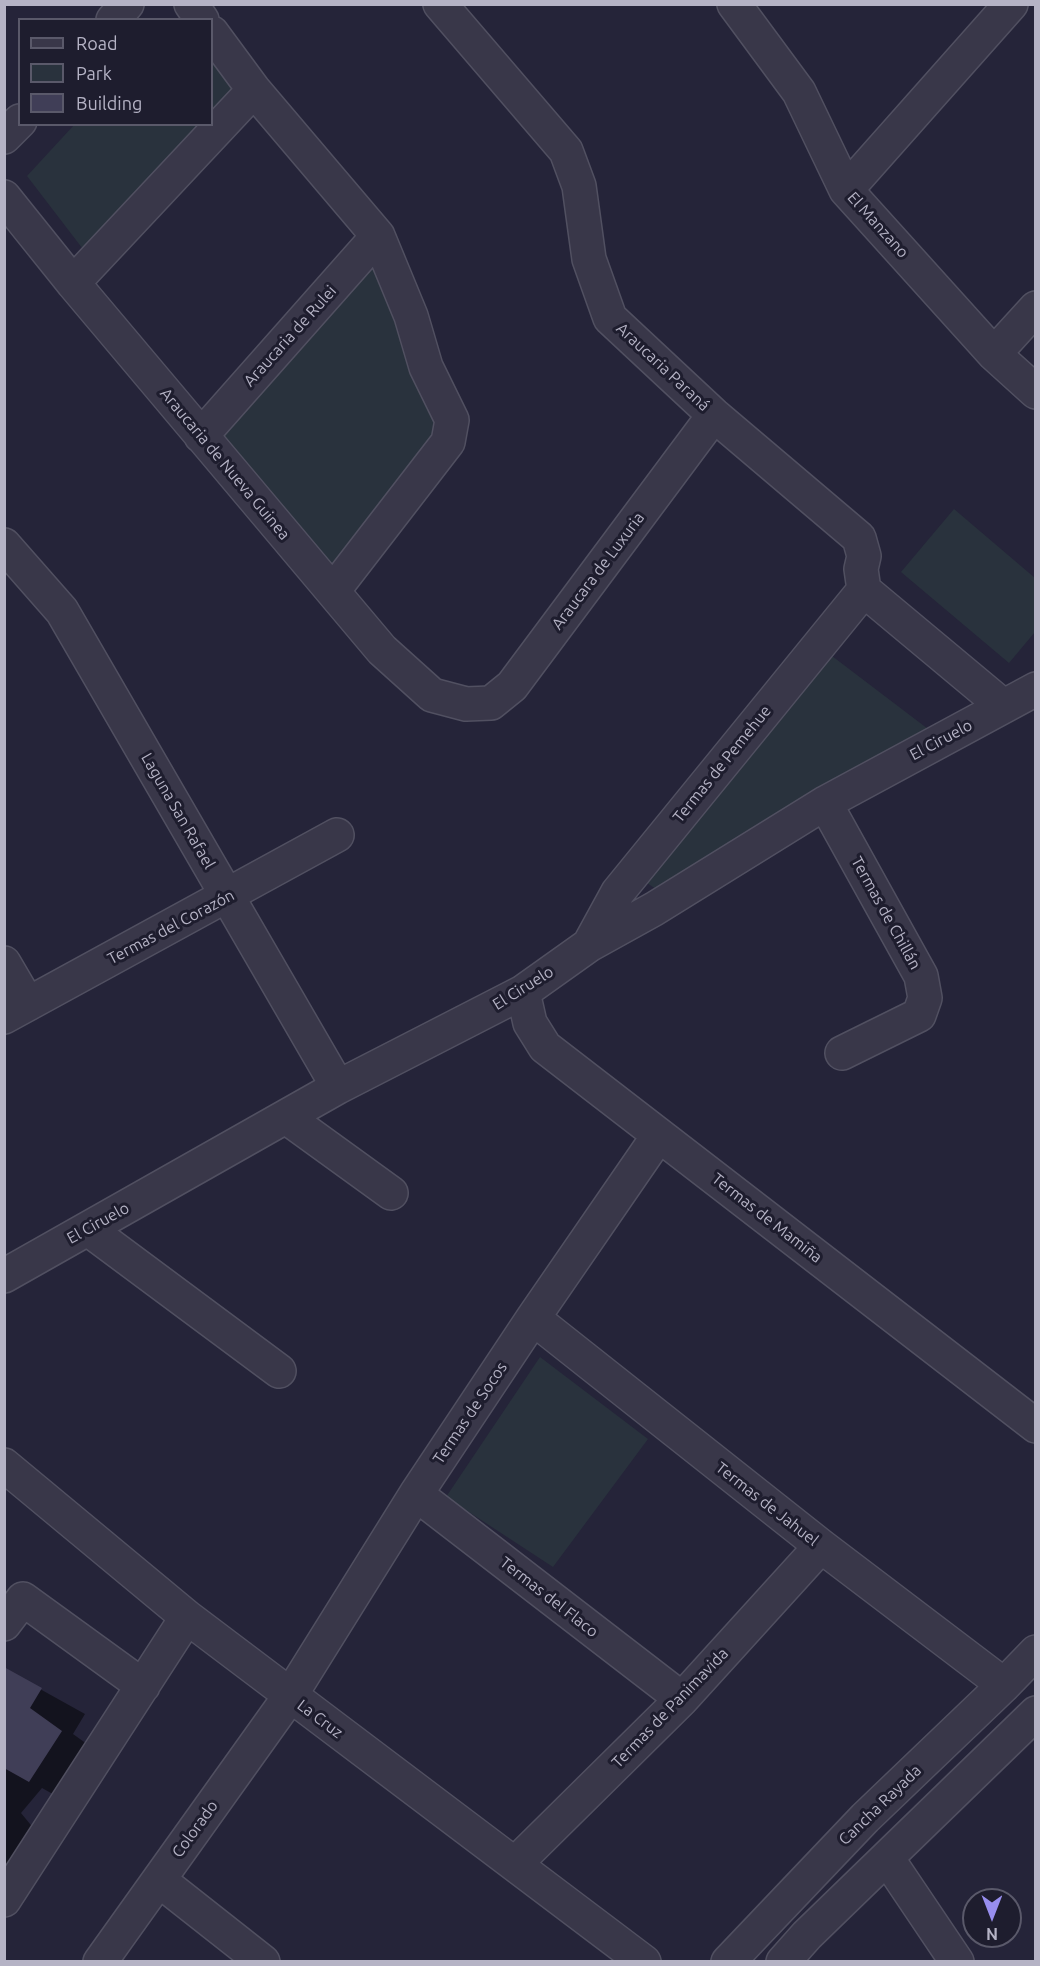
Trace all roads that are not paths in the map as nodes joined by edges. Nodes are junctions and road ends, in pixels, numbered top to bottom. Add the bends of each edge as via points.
1 (127, 4) edge
2 (191, 4) edge
3 (440, 4) edge
4 (734, 4) edge
5 (1011, 4) edge
6 (115, 18) edge
7 (201, 18) edge
8 (213, 34) edge
9 (254, 90) junction
10 (18, 123) edge
11 (4, 137) edge
12 (846, 190) junction
13 (4, 197) edge
14 (378, 236) junction
15 (74, 284) junction
16 (1035, 308) edge
17 (994, 354) junction
18 (1035, 392) edge
19 (714, 415) junction
20 (201, 436) junction
21 (4, 545) edge
22 (864, 590) junction
23 (333, 591) junction
24 (1035, 689) edge
25 (466, 704) joint
26 (1003, 706) junction
27 (825, 803) junction
28 (337, 835) dead end
29 (228, 896) junction
30 (589, 945) junction
31 (4, 963) edge
32 (523, 992) junction
33 (16, 1011) edge
34 (842, 1053) dead end
35 (338, 1087) junction
36 (286, 1117) junction
37 (659, 1135) junction
38 (391, 1193) dead end
39 (88, 1229) junction
40 (4, 1276) edge
41 (533, 1318) junction
42 (279, 1371) dead end
43 (1035, 1426) edge
44 (4, 1465) edge
45 (416, 1494) junction
46 (821, 1546) junction
47 (188, 1617) junction
48 (4, 1624) edge
49 (1035, 1652) edge
50 (1004, 1685) junction
51 (143, 1686) junction
52 (290, 1696) junction
53 (682, 1699) junction
54 (1035, 1713) edge
55 (887, 1858) junction
56 (515, 1864) junction
57 (159, 1881) junction
58 (4, 1900) edge
59 (100, 1962) edge
60 (263, 1962) edge
61 (644, 1962) edge
62 (728, 1962) edge
63 (783, 1962) edge
64 (957, 1962) edge

1 - 6 street
2 - 7 street
3 - 19 street, Araucaria Paraná via 566,151 579,186 589,259 610,318
4 - 12 street, El Manzano via 799,92
5 - 12 street
8 - 9 street
9 - 14 street
9 - 15 street
10 - 11 street
12 - 17 street, El Manzano
13 - 15 street, Araucaria de Nueva Guinea
14 - 20 street, Araucaria de Rulei
14 - 23 street via 411,316 426,367 452,420 448,442
15 - 20 street, Araucaria de Nueva Guinea
16 - 17 street
17 - 18 street, El Manzano
19 - 22 street, Araucaria Paraná via 859,538 864,556
19 - 25 street, Araucara de Luxuria via 512,686 491,703
20 - 23 street, Araucaria de Nueva Guinea
21 - 29 street, Laguna San Rafael via 62,611
22 - 26 street
22 - 30 street, Termas de Pemehue via 618,892
23 - 25 street, Araucaria de Nueva Guinea via 382,651 432,695
24 - 26 street, El Ciruelo
26 - 27 street, El Ciruelo
27 - 30 street, El Ciruelo
27 - 34 street, Termas de Chillán via 921,976 926,998 919,1015
28 - 29 street, Termas del Corazón
29 - 33 street, Termas del Corazón
29 - 35 street, Laguna San Rafael
30 - 32 street, El Ciruelo
31 - 33 street
32 - 35 street, El Ciruelo
32 - 37 street, Termas de Mamiña via 530,1023 545,1047
35 - 36 street, El Ciruelo
36 - 38 street
36 - 39 street, El Ciruelo
37 - 41 street, Termas de Socos
37 - 43 street, Termas de Mamiña
39 - 40 street, El Ciruelo
39 - 42 street
41 - 45 street, Termas de Socos
41 - 46 street, Termas de Jahuel
44 - 47 street, La Cruz
45 - 52 street, Termas de Socos
45 - 53 street, Termas del Flaco
46 - 50 street, Termas de Jahuel
46 - 53 street, Termas de Panimavida
47 - 51 street
47 - 52 street, La Cruz
48 - 51 street via 23,1599
49 - 50 street, Cancha Rayada
50 - 62 street, Cancha Rayada via 864,1818
51 - 58 street
52 - 56 street, La Cruz
52 - 57 street, Colorado
53 - 56 street, Termas de Panimavida
54 - 55 street
55 - 63 street
55 - 64 street
56 - 61 street, La Cruz
57 - 59 street, Colorado
57 - 60 street

